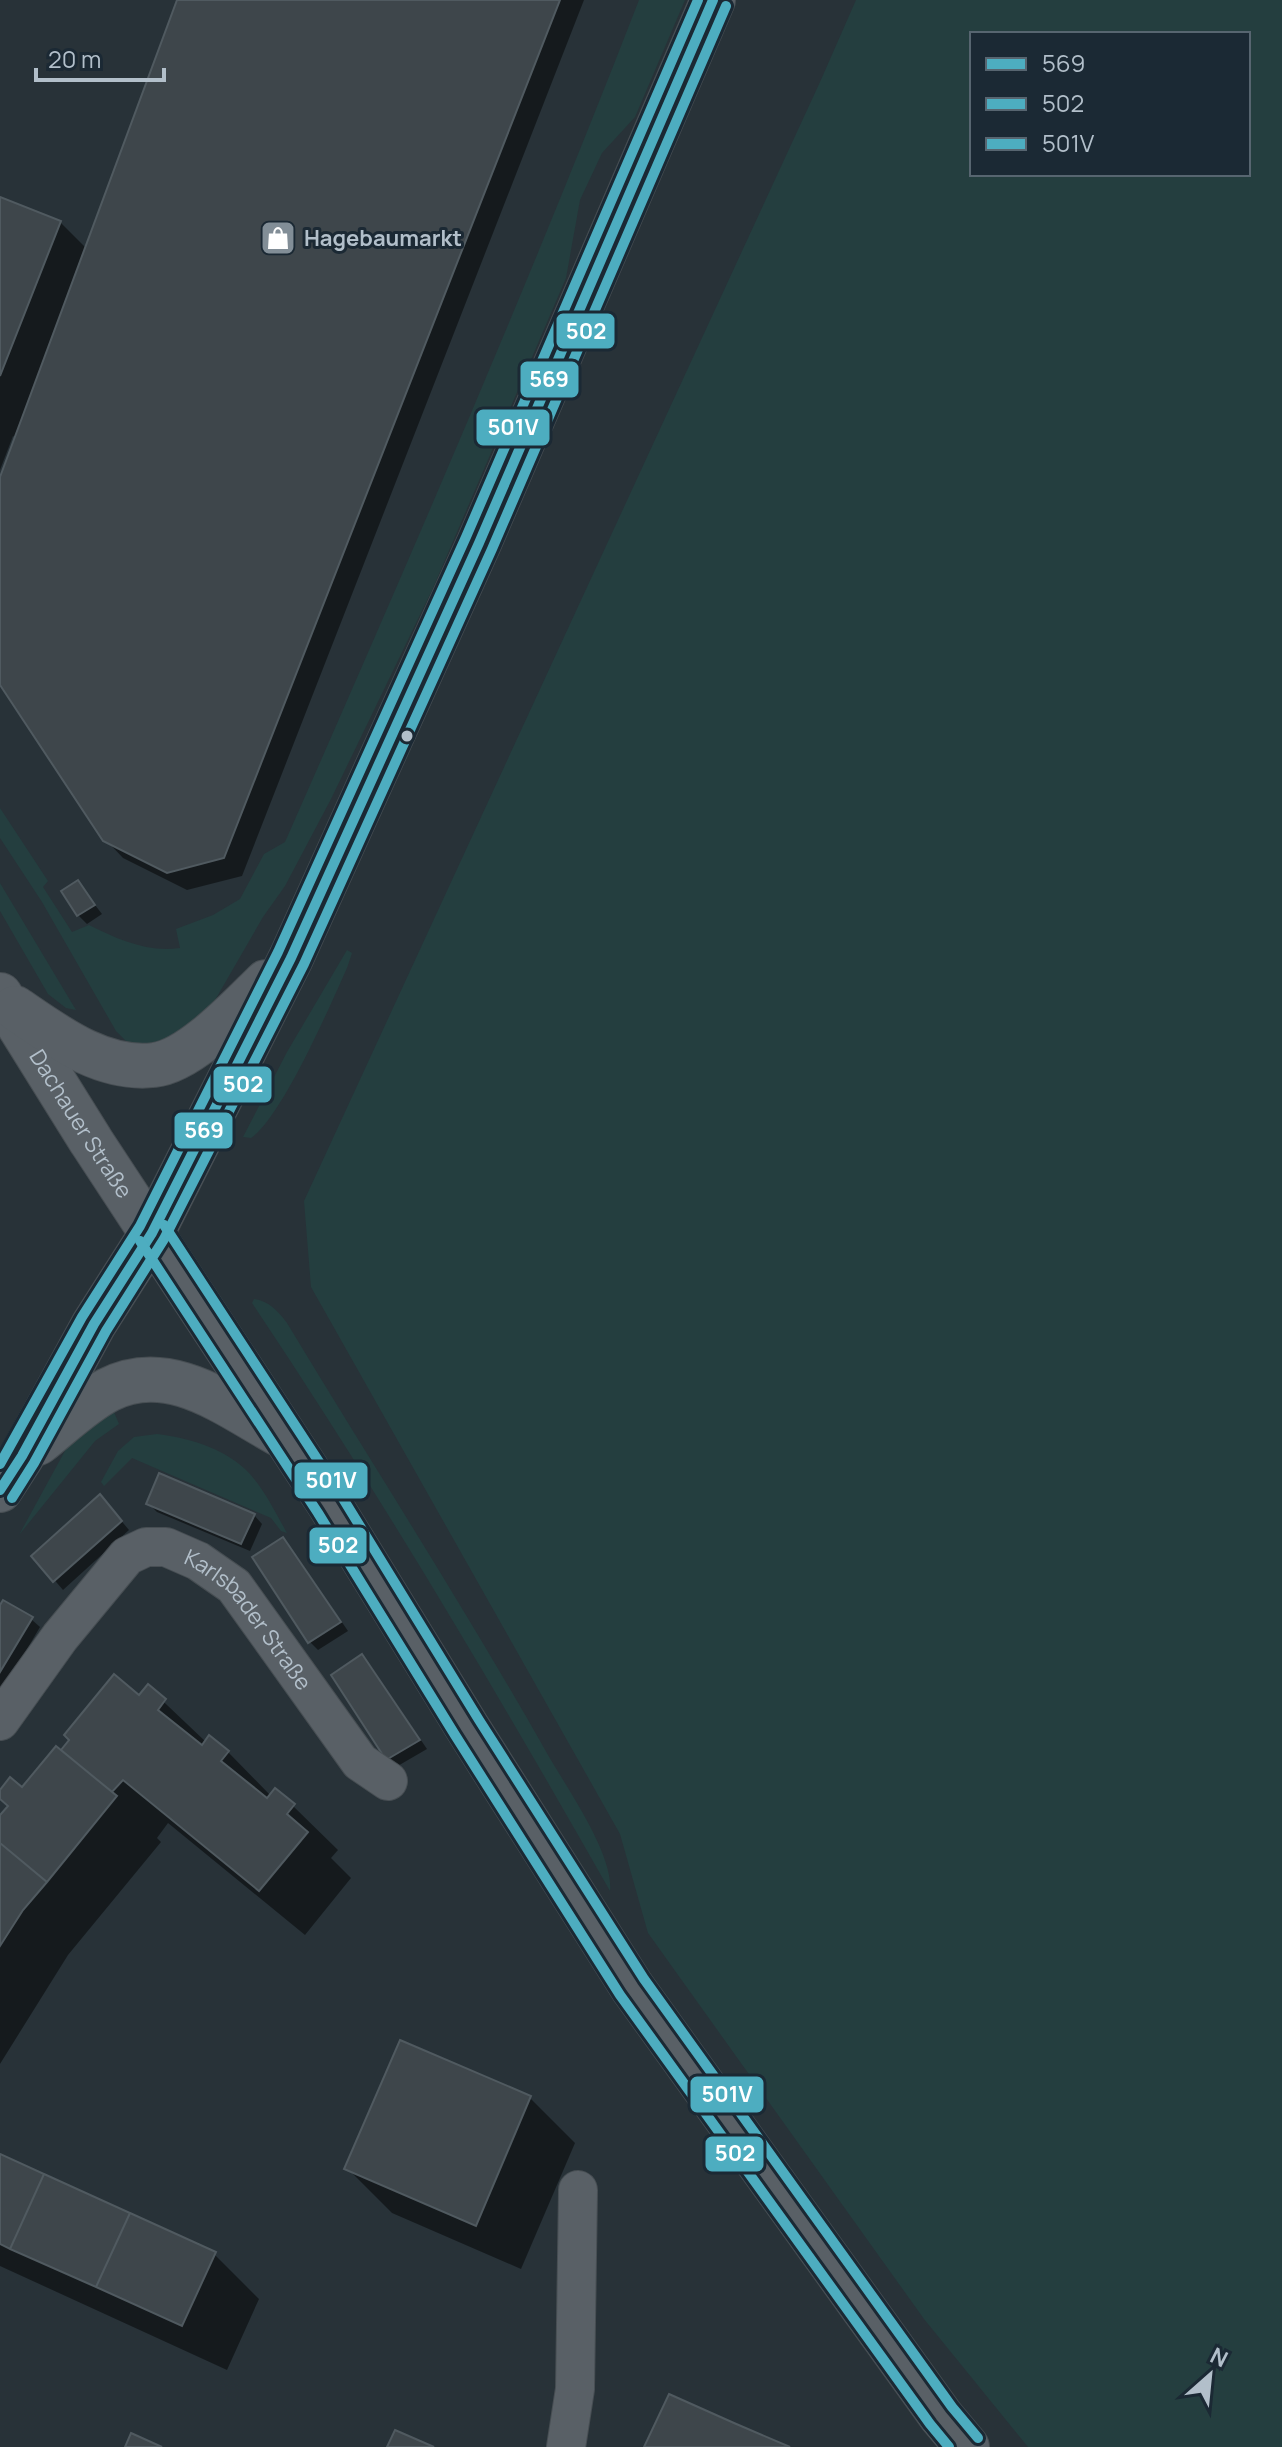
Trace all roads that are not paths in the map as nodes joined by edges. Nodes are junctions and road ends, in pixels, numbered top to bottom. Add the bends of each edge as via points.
1 (713, 0) edge
2 (291, 958) junction
3 (2, 997) edge
4 (152, 1233) junction
5 (286, 1438) junction
6 (11, 1473) edge
7 (0, 1721) edge
8 (388, 1781) dead end
9 (578, 2190) dead end
10 (566, 2447) edge
11 (967, 2447) edge

1 - 2 street via 479,543
2 - 3 street via 202,1040 156,1065 124,1065 95,1056
2 - 4 street
3 - 4 street, Dachauer Straße
4 - 5 street, Dachauer Straße
4 - 6 street
5 - 6 street via 192,1386 140,1379 86,1405
5 - 11 street, Dachauer Straße via 632,1987
7 - 8 street, Karlsbader Straße via 127,1556 146,1547 166,1547 234,1586 360,1762
9 - 10 street via 575,2389

